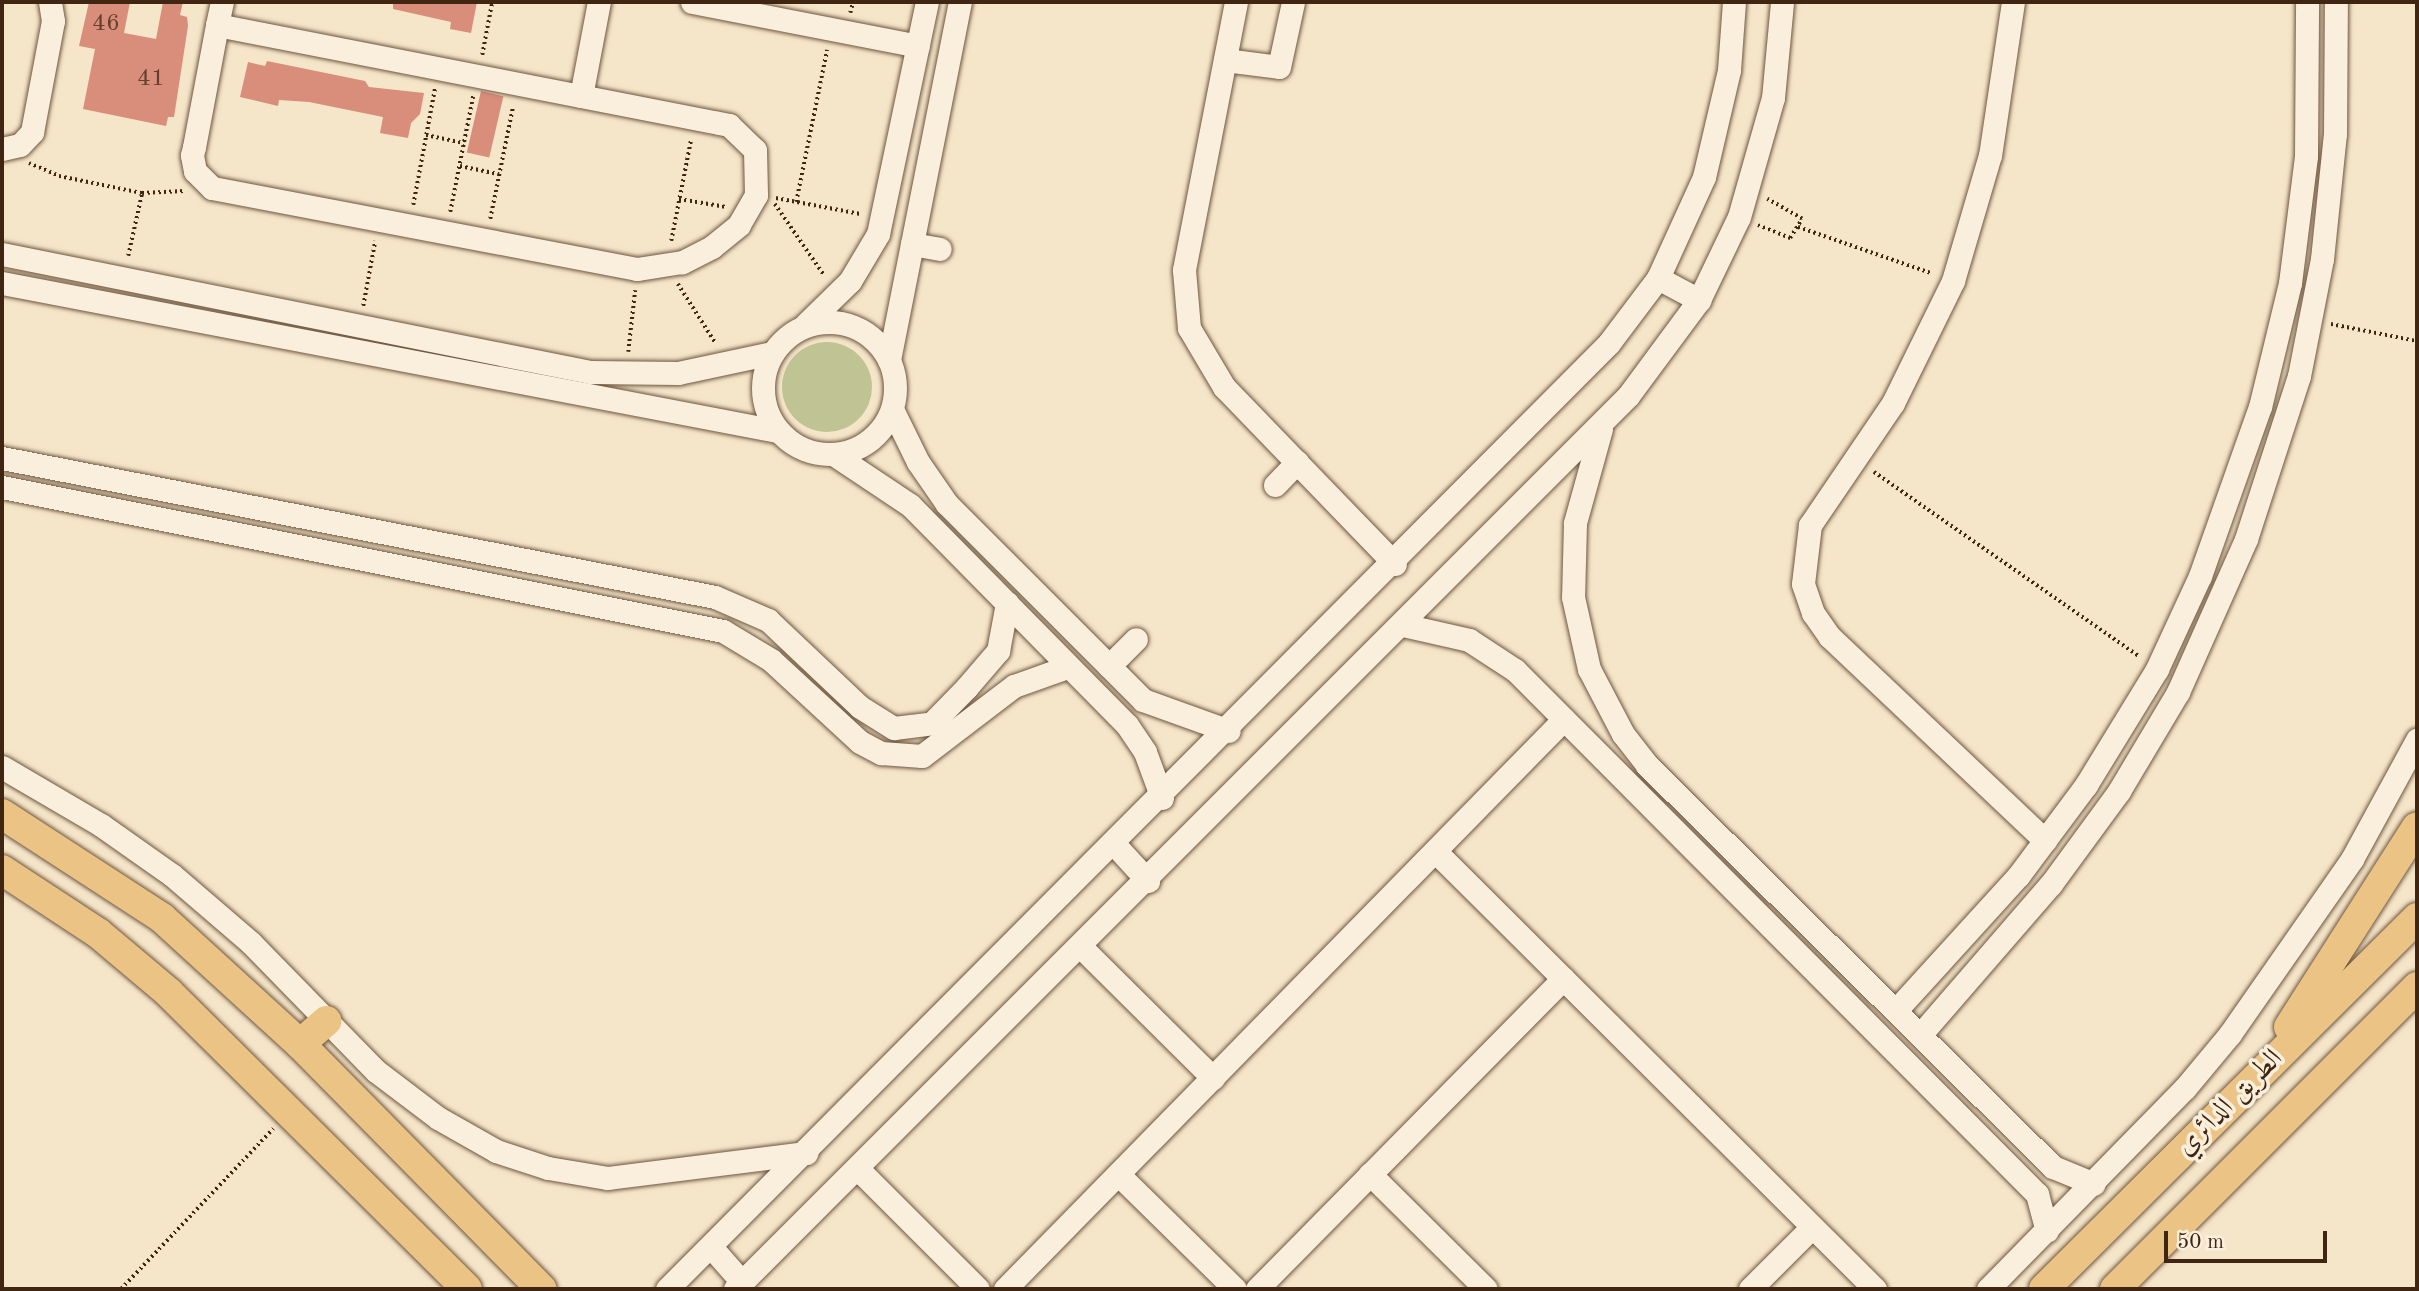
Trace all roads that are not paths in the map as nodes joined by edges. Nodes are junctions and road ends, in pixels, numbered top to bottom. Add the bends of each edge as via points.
1 (50, 2) edge
2 (222, 2) edge
3 (599, 2) edge
4 (692, 2) edge
5 (927, 2) edge
6 (960, 2) edge
7 (1236, 2) edge
8 (1293, 2) edge
9 (1734, 2) edge
10 (1782, 2) edge
11 (2013, 2) edge
12 (2307, 2) edge
13 (2336, 2) edge
14 (217, 25) junction
15 (918, 46) junction
16 (1224, 60) junction
17 (581, 96) junction
18 (903, 121) junction
19 (935, 127) junction
20 (7, 148) edge
21 (912, 244) junction
22 (940, 249) dead end
23 (2, 254) edge
24 (1658, 278) junction
25 (2, 283) edge
26 (190, 290) junction
27 (1699, 300) junction
28 (184, 319) junction
29 (805, 326) junction
30 (772, 354) junction
31 (889, 360) junction
32 (892, 409) junction
33 (1602, 426) junction
34 (777, 431) junction
35 (835, 455) junction
36 (2, 458) edge
37 (1297, 462) junction
38 (1275, 485) dead end
39 (2, 487) edge
40 (2218, 528) junction
41 (2246, 539) junction
42 (1395, 564) junction
43 (1006, 603) junction
44 (1403, 625) junction
45 (1136, 639) dead end
46 (1109, 666) junction
47 (1067, 667) junction
48 (1564, 719) junction
49 (1229, 730) junction
50 (2417, 740) edge
51 (2, 767) edge
52 (1162, 798) junction
53 (2, 814) edge
54 (2417, 827) edge
55 (2045, 840) junction
56 (1115, 845) junction
57 (1435, 851) junction
58 (2, 870) edge
59 (1148, 881) junction
60 (2417, 918) edge
61 (1082, 947) junction
62 (1563, 979) junction
63 (2417, 987) edge
64 (1897, 1009) junction
65 (326, 1021) junction
66 (1920, 1035) junction
67 (300, 1044) junction
68 (2258, 1074) junction
69 (1213, 1078) junction
70 (806, 1153) junction
71 (859, 1170) junction
72 (2059, 1172) junction
73 (1118, 1174) junction
74 (1370, 1174) junction
75 (2094, 1184) junction
76 (2037, 1194) junction
77 (1812, 1227) junction
78 (2047, 1231) junction
79 (712, 1248) junction
80 (738, 1286) edge
81 (467, 1289) edge
82 (542, 1289) edge
83 (667, 1289) edge
84 (978, 1289) edge
85 (1005, 1289) edge
86 (1235, 1289) edge
87 (1257, 1289) edge
88 (1486, 1289) edge
89 (1750, 1289) edge
90 (1875, 1289) edge
91 (1988, 1289) edge
92 (2044, 1289) edge
93 (2115, 1289) edge

1 - 20 street via 53,21 35,124 27,139
2 - 14 street
3 - 17 street
4 - 15 street
5 - 15 street
6 - 19 street
7 - 16 street
8 - 16 street via 1279,67
9 - 24 street via 1719,124 1683,229
10 - 27 street via 1773,98 1749,191
11 - 55 street via 1990,155 1953,281 1913,367 1810,525 1803,574 1812,612 1830,637
12 - 40 street via 2306,156 2290,282 2260,407
13 - 41 street via 2335,134 2312,321 2284,431
14 - 17 street
14 - 17 street via 192,155 205,184 409,228 637,269 666,266 712,247 749,211 759,180 755,150 729,125
15 - 18 street
16 - 37 street via 1188,249 1184,307 1207,366
18 - 19 street
18 - 29 street via 883,218 862,266
19 - 21 street
21 - 22 street
21 - 31 street
23 - 26 street
24 - 27 street
24 - 42 street via 1582,375
25 - 28 street
26 - 28 street
26 - 30 street via 625,374 729,365
27 - 33 street
28 - 34 street
29 - 30 street
29 - 31 street via 821,321 854,326 881,346
30 - 34 street via 762,393
31 - 32 street via 895,376
32 - 35 street via 876,435
32 - 46 street via 918,462 947,504
33 - 44 street
33 - 64 street via 1583,487 1572,560 1579,633 1604,702 1647,765
34 - 35 street via 803,450
35 - 43 street via 910,505
36 - 43 street via 715,597 768,620 860,707 894,728 932,723 967,687 998,651
37 - 38 street
37 - 42 street
39 - 47 street via 723,631 771,660 860,742 881,753 930,752 1014,686
40 - 41 street
40 - 55 street via 2157,668 2093,774
41 - 66 street via 2183,681 2119,791 2051,884
42 - 49 street
43 - 47 street
44 - 48 street via 1442,631 1493,653
44 - 59 street
45 - 46 street
46 - 49 street via 1143,700
47 - 52 street via 1137,738
48 - 57 street
48 - 76 street
49 - 52 street
50 - 75 street via 2352,859 2273,978 2185,1088
51 - 65 street via 101,825 172,875 251,943
52 - 56 street
53 - 67 main road via 162,918
54 - 68 main road
55 - 64 street
56 - 59 street
56 - 70 street
57 - 62 street
57 - 69 street
58 - 81 main road via 134,961
59 - 61 street
60 - 68 main road, الطريق الدائري
61 - 69 street
61 - 71 street
62 - 74 street
62 - 77 street
63 - 93 main road, الطريق الدائري
64 - 66 street
65 - 67 main road
65 - 70 street via 376,1071 438,1118 496,1151 548,1168 608,1178
66 - 72 street
67 - 82 main road
68 - 92 main road, الطريق الدائري
69 - 73 street
70 - 79 street
71 - 80 street
71 - 84 street
72 - 75 street
72 - 76 street
73 - 85 street
73 - 86 street
74 - 87 street
74 - 88 street
75 - 78 street
76 - 78 street
77 - 89 street
77 - 90 street
78 - 91 street
79 - 80 street
79 - 83 street

